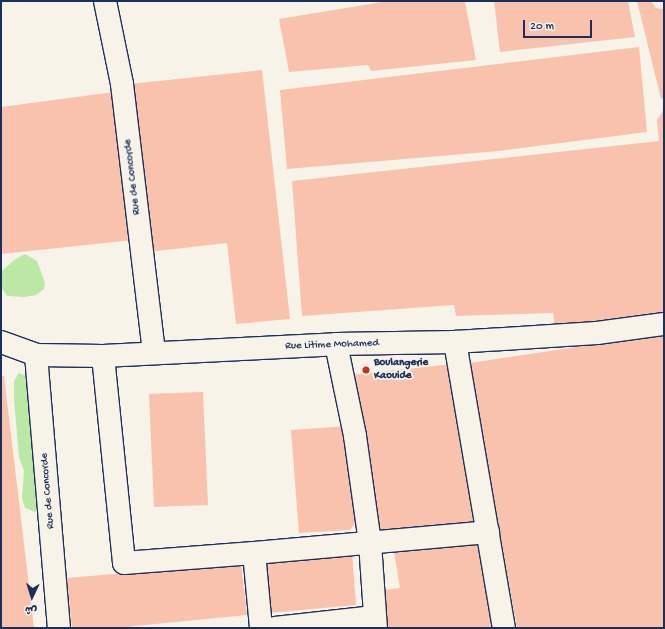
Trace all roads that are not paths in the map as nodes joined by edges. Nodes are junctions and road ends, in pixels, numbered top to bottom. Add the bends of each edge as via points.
1 (105, 1) edge
2 (664, 324) edge
3 (1, 342) edge
4 (455, 342) junction
5 (336, 344) junction
6 (154, 353) junction
7 (36, 355) junction
8 (103, 356) junction
9 (488, 532) junction
10 (370, 543) junction
11 (254, 553) junction
12 (375, 622) edge
13 (59, 628) edge
14 (261, 628) edge
15 (275, 628) edge
16 (504, 628) edge

1 - 6 street, Rue de Concorde via 122,84
2 - 4 street, Rue Litime Mohamed via 597,333
3 - 7 street, Rue Litime Mohamed
4 - 5 street, Rue Litime Mohamed
4 - 9 street
5 - 6 street, Rue Litime Mohamed
5 - 10 street via 355,436
6 - 8 street, Rue Litime Mohamed
7 - 8 street, Rue Litime Mohamed
7 - 13 street, Rue de Concorde
8 - 11 street via 124,563
9 - 10 street
9 - 16 street
10 - 11 street
10 - 12 street
11 - 14 street
12 - 15 street

